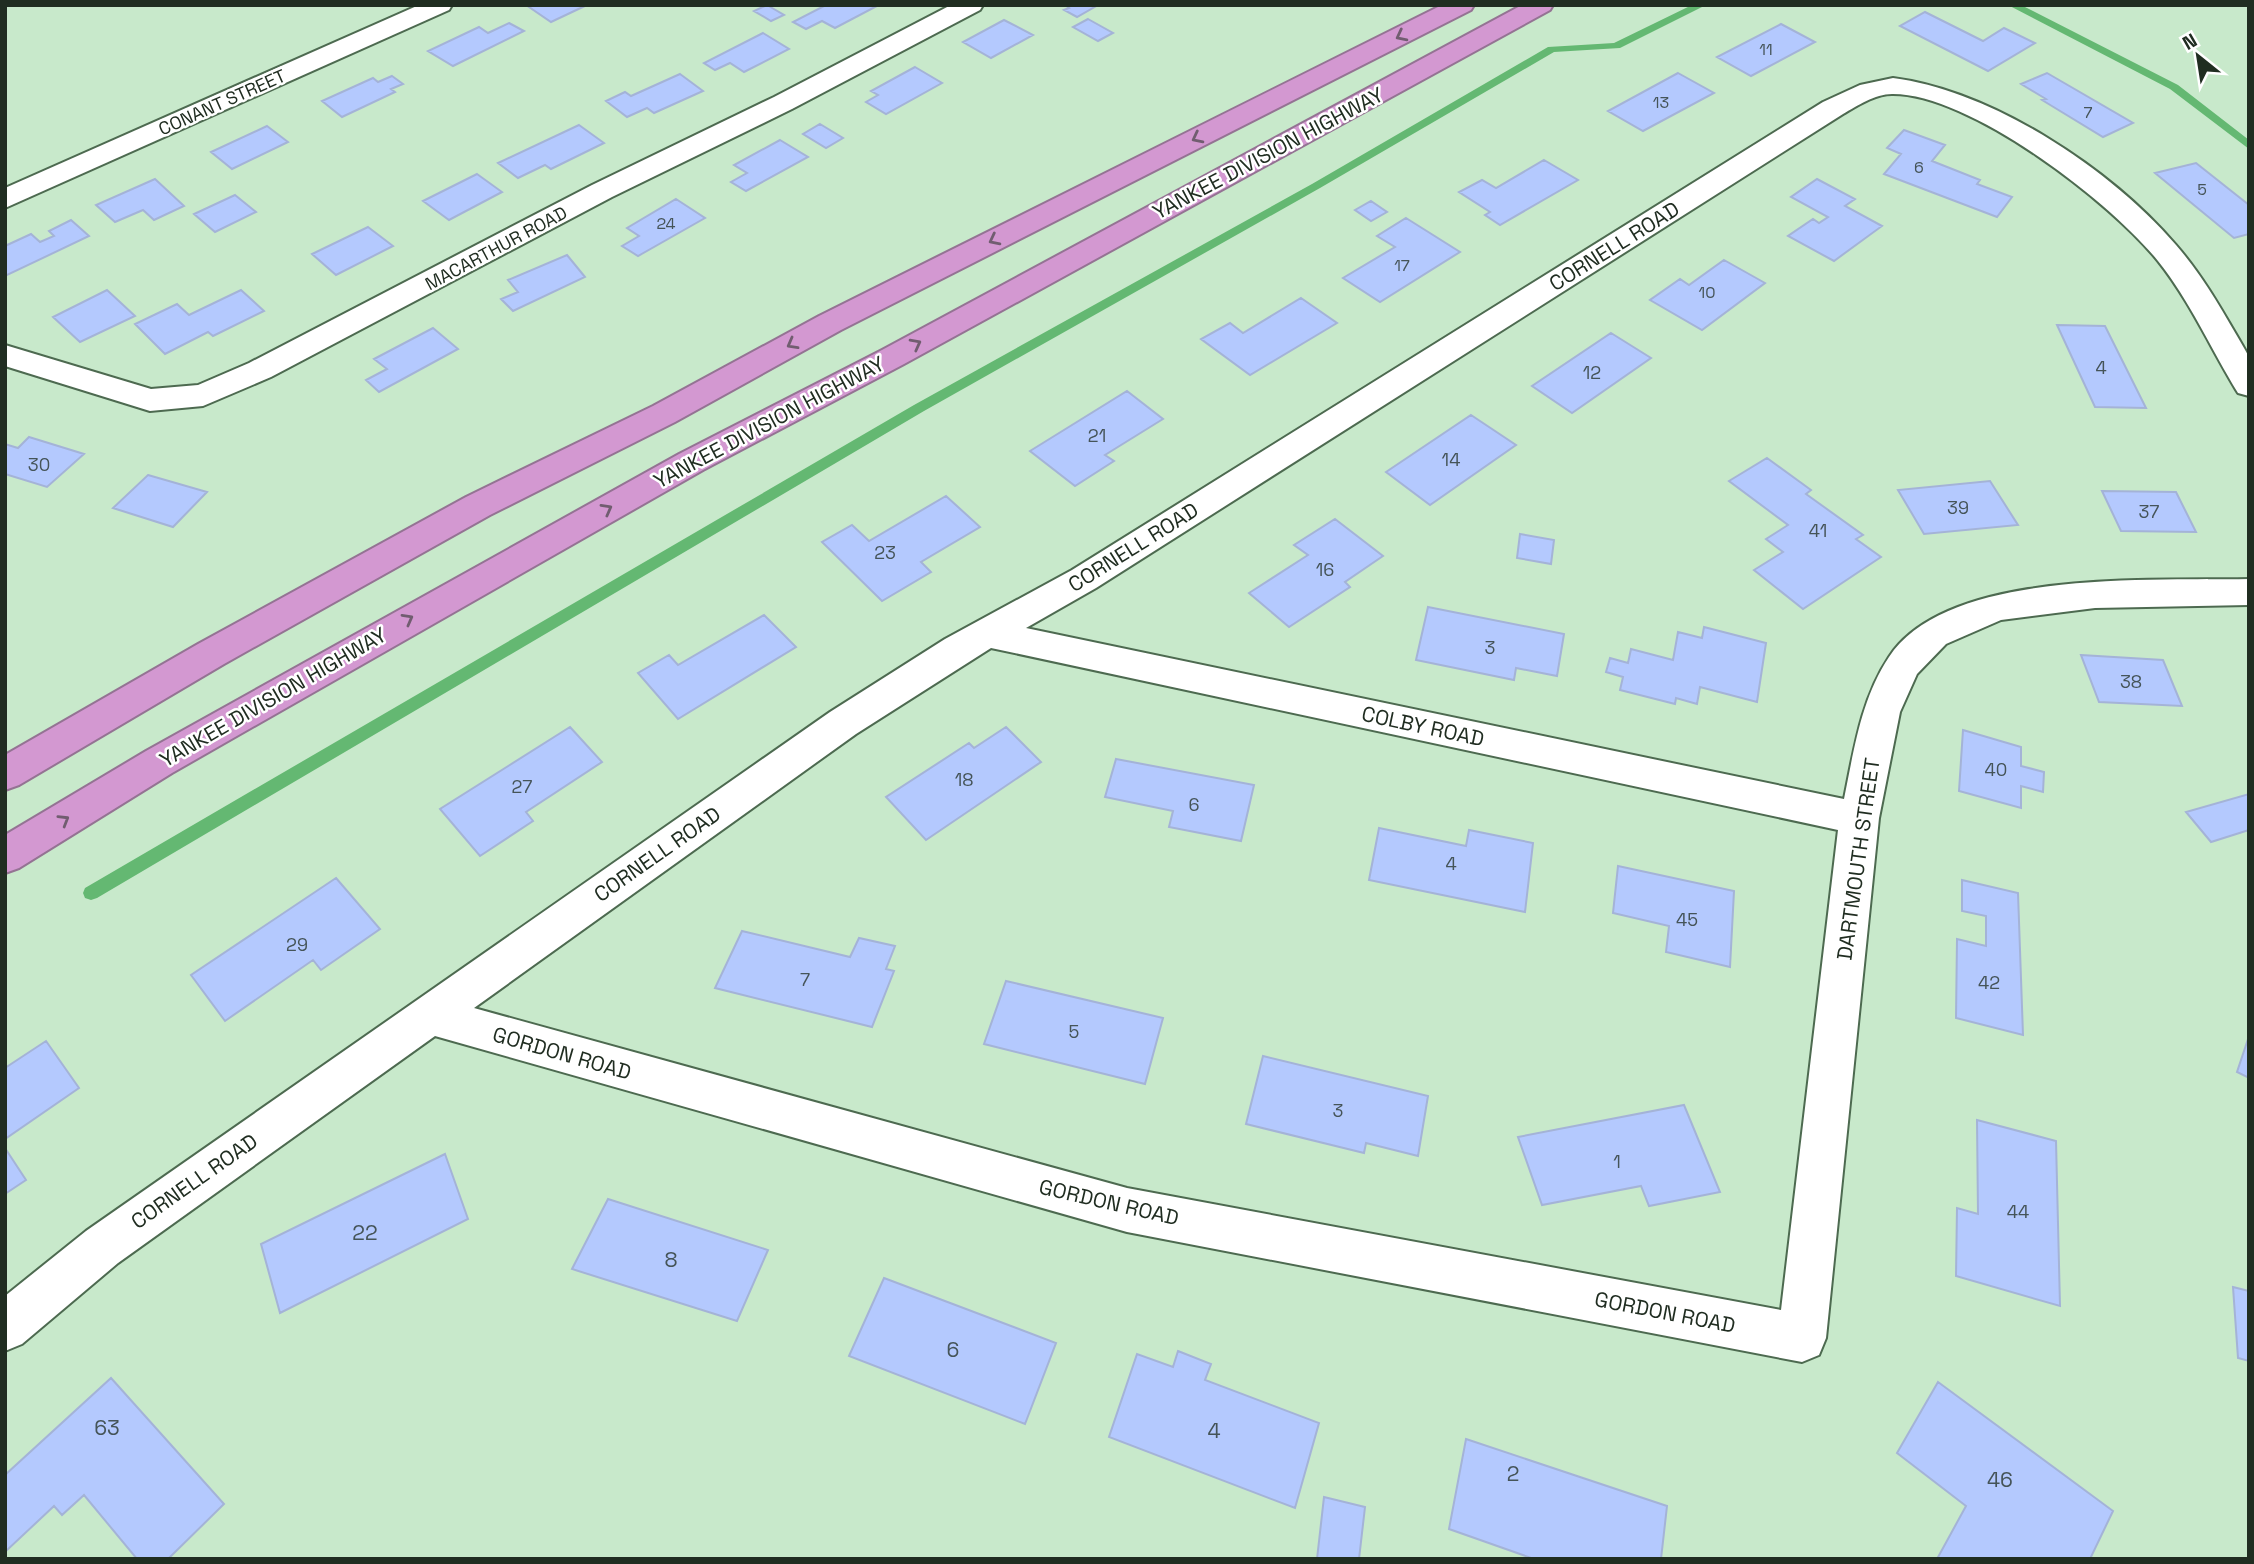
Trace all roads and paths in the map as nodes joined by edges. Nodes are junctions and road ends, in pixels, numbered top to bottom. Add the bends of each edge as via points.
1 (440, 5) edge
2 (971, 5) edge
3 (1462, 5) edge
4 (1541, 5) edge
5 (5, 199) edge
6 (5, 355) edge
7 (2249, 385) edge
8 (2249, 592) edge
9 (987, 633) junction
10 (5, 774) edge
11 (1859, 818) junction
12 (5, 856) edge
13 (428, 1015) junction
14 (5, 1327) edge
15 (1802, 1338) joint

1 - 5 street, CONANT STREET
2 - 6 street, MACARTHUR ROAD via 260,370 203,395 150,400
3 -> 10 highway, YANKEE DIVISION HIGHWAY via 478,506
12 -> 4 highway, YANKEE DIVISION HIGHWAY via 159,762 679,469
7 - 9 street, CORNELL ROAD via 2206,310 2155,239 2101,190 1979,112 1941,94 1889,86 1833,108 1084,579
8 - 11 street, DARTMOUTH STREET via 2095,595 1996,607 1933,634 1903,665 1881,712
9 - 11 street, COLBY ROAD
9 - 13 street, CORNELL ROAD via 843,723
11 - 15 street, DARTMOUTH STREET
13 - 14 street, CORNELL ROAD via 102,1247
13 - 15 street, GORDON ROAD via 1126,1210

